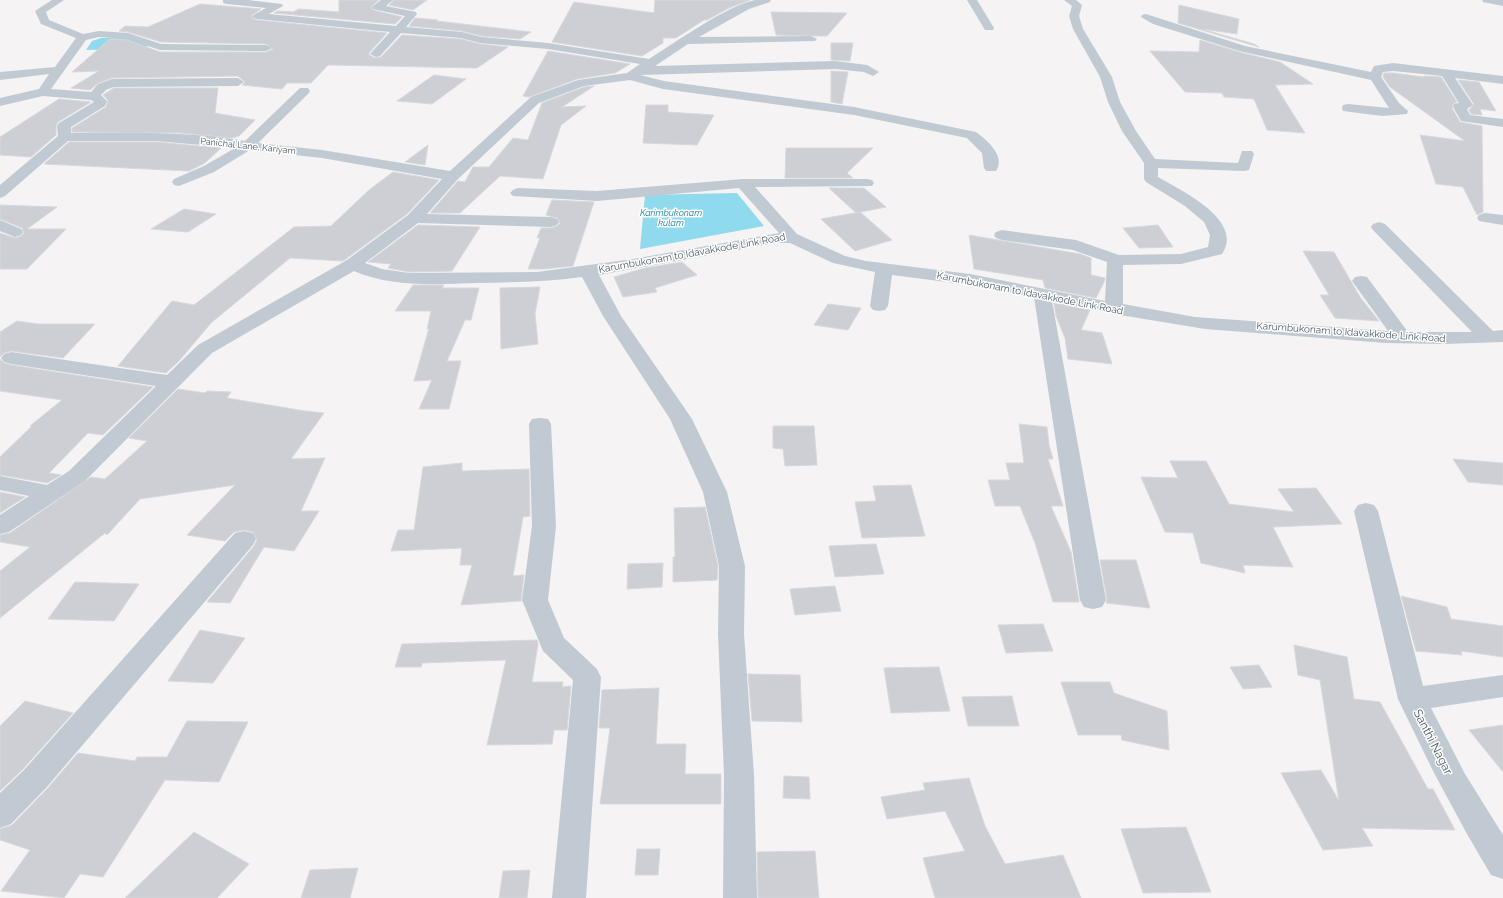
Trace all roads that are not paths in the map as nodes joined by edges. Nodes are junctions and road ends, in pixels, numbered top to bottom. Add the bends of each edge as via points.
1 (59, 0) edge
2 (231, 0) edge
3 (388, 0) edge
4 (766, 0) edge
5 (972, 0) edge
6 (1069, 0) edge
7 (1487, 0) edge
8 (1503, 3) edge
9 (1146, 17) dead end
10 (989, 28) dead end
11 (400, 29) junction
12 (82, 37) junction
13 (811, 39) dead end
14 (685, 41) junction
15 (266, 48) dead end
16 (376, 54) dead end
17 (58, 70) junction
18 (641, 70) junction
19 (873, 72) dead end
20 (1446, 73) junction
21 (0, 76) edge
22 (1375, 77) junction
23 (1503, 80) edge
24 (238, 82) dead end
25 (304, 91) dead end
26 (43, 92) junction
27 (94, 96) junction
28 (0, 102) edge
29 (1348, 108) dead end
30 (1503, 124) edge
31 (65, 137) junction
32 (249, 146) junction
33 (1248, 154) dead end
34 (1152, 163) junction
35 (992, 168) dead end
36 (452, 176) junction
37 (179, 182) dead end
38 (743, 183) junction
39 (867, 183) dead end
40 (0, 193) edge
41 (518, 193) dead end
42 (414, 218) junction
43 (1485, 218) dead end
44 (1503, 220) edge
45 (551, 222) dead end
46 (1379, 227) dead end
47 (1002, 235) dead end
48 (791, 237) junction
49 (1117, 260) junction
50 (353, 264) junction
51 (884, 268) junction
52 (588, 271) junction
53 (1361, 281) dead end
54 (1042, 294) junction
55 (879, 306) dead end
56 (1114, 309) junction
57 (1496, 336) edge
58 (1402, 337) junction
59 (11, 358) dead end
60 (172, 382) junction
61 (540, 424) dead end
62 (0, 483) edge
63 (51, 493) junction
64 (1366, 511) dead end
65 (0, 526) edge
66 (244, 539) dead end
67 (1093, 600) dead end
68 (1503, 686) edge
69 (1412, 699) junction
70 (0, 814) edge
71 (1503, 864) edge
72 (569, 898) edge
73 (740, 898) edge

1 - 12 street via 40,11 45,22
2 - 11 street via 227,1 278,6 257,16
3 - 11 street via 377,7 412,14
4 - 14 street via 746,7
5 - 10 street
6 - 34 street via 1077,5 1074,16 1078,29 1106,77 1117,108 1129,131
7 - 8 street
9 - 22 street via 1243,49
11 - 16 street
11 - 18 street via 548,46
12 - 15 street via 99,34 128,36 160,47
12 - 17 street
13 - 14 street
14 - 18 street
17 - 21 street
17 - 26 street
18 - 19 street via 835,65
18 - 35 street via 663,85 854,111 971,135 982,143 989,153 993,162
18 - 36 street via 582,83 535,100
20 - 22 street via 1393,67 1378,69
20 - 23 street
20 - 30 street via 1467,104 1459,107 1466,118
22 - 29 street via 1394,106 1402,111 1382,112
24 - 27 street via 112,83 102,86
25 - 32 street
26 - 27 street
26 - 28 street
27 - 31 street via 101,101 100,103 64,126
31 - 32 street, Panichal Lane, Kariyam via 156,137
31 - 40 street
32 - 36 street, Panichal Lane, Kariyam via 322,154
32 - 37 street via 210,169
33 - 34 street via 1244,167
34 - 49 street via 1151,179 1209,216 1218,234 1216,250 1181,260
36 - 42 street
38 - 39 street
38 - 41 street via 597,196
38 - 48 street
42 - 45 street
42 - 50 street
43 - 44 street
46 - 57 street
47 - 49 street via 1076,245
48 - 51 street, Karumbukonam to Idavakkode Link Road via 841,260
48 - 52 street, Karumbukonam to Idavakkode Link Road
49 - 56 street via 1114,264
50 - 52 street, Karumbukonam to Idavakkode Link Road via 368,272 421,278 545,276
50 - 60 street via 205,349
51 - 54 street, Karumbukonam to Idavakkode Link Road via 983,282
51 - 55 street
52 - 73 street via 612,316 681,419 716,500 732,566 731,634 739,775
53 - 58 street
54 - 56 street, Karumbukonam to Idavakkode Link Road
54 - 67 street
56 - 58 street, Karumbukonam to Idavakkode Link Road via 1187,321
57 - 58 street, Karumbukonam to Idavakkode Link Road via 1450,339
59 - 60 street
60 - 63 street via 77,476
61 - 72 street via 544,526 535,600 553,644 587,677
62 - 63 street
63 - 65 street
64 - 69 street
66 - 70 street via 35,779
68 - 69 street, Santhi Nagar
69 - 71 street, Santhi Nagar via 1428,735 1476,822

